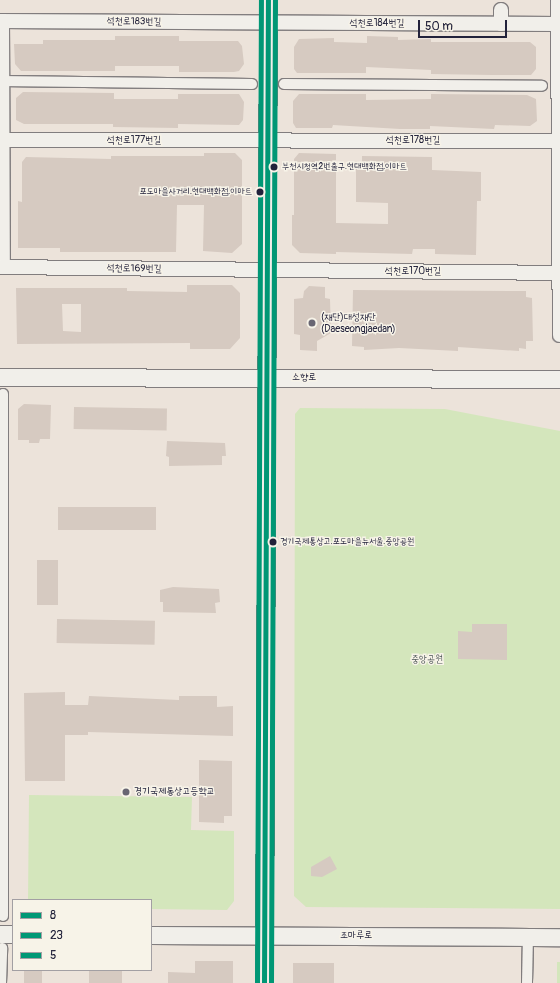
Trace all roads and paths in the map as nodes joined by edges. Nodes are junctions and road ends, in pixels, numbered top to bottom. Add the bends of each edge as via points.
1 (268, 0) edge
2 (558, 0) edge
3 (501, 10) dead end
4 (2, 21) edge
5 (268, 23) junction
6 (501, 24) junction
7 (558, 24) junction
8 (2, 81) edge
9 (252, 84) dead end
10 (284, 84) dead end
11 (542, 86) dead end
12 (2, 140) edge
13 (558, 141) junction
14 (268, 142) junction
15 (2, 267) edge
16 (267, 270) junction
17 (559, 273) edge
18 (560, 335) edge
19 (0, 377) edge
20 (267, 378) junction
21 (560, 379) edge
22 (3, 394) dead end
23 (3, 916) dead end
24 (12, 935) edge
25 (152, 935) edge
26 (264, 936) junction
27 (528, 936) junction
28 (560, 937) edge
29 (1, 941) edge
30 (1, 983) edge
31 (264, 983) edge
32 (527, 983) edge

1 - 5 street
2 - 7 street
3 - 6 street
4 - 5 street, 석천로183번길
4 - 8 street
5 - 6 street, 석천로184번길
5 - 14 street
6 - 7 street, 석천로184번길
7 - 13 street
8 - 9 street
8 - 12 street
10 - 11 street
12 - 14 street, 석천로177번길
12 - 15 street
13 - 14 street, 석천로178번길
13 - 17 street
14 - 16 street
15 - 16 street, 석천로169번길
16 - 17 street, 석천로170번길
16 - 20 street
17 - 18 street
19 - 20 street, 소향로
20 - 21 street, 소향로
20 - 26 street
22 - 23 street
24 - 29 street
25 - 26 street, 조마루로
26 - 27 street, 조마루로
26 - 31 street
27 - 28 street, 조마루로
27 - 32 street
29 - 30 street

